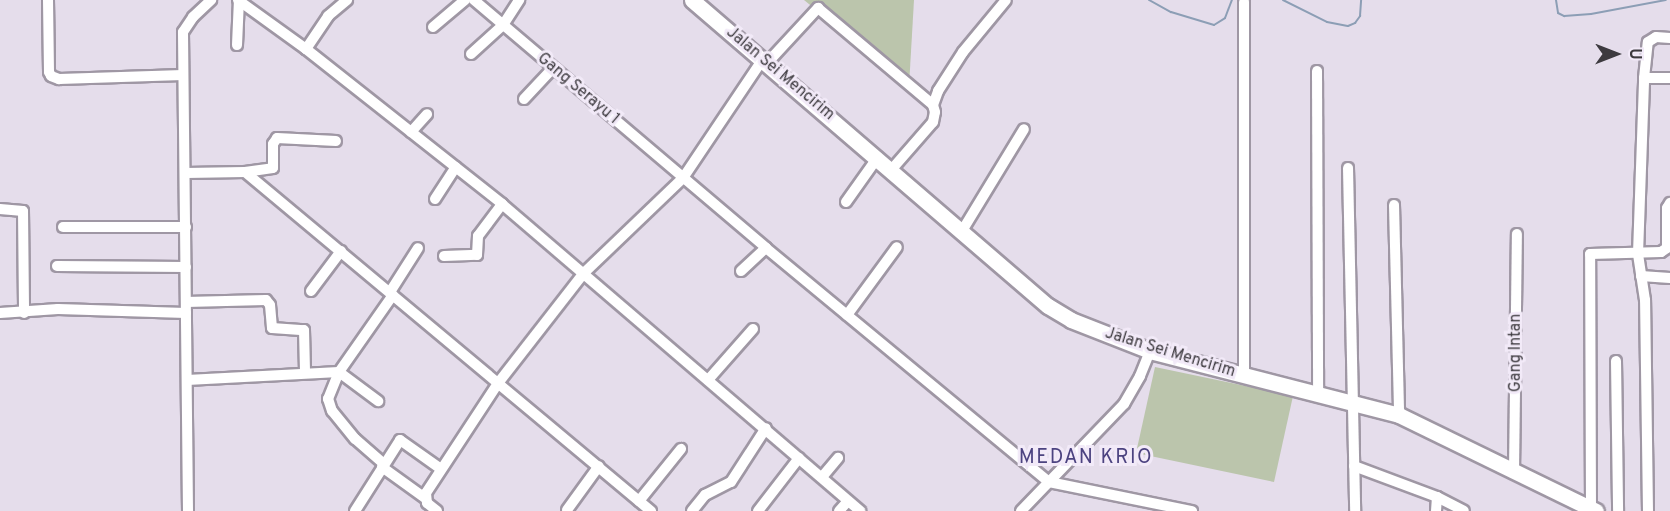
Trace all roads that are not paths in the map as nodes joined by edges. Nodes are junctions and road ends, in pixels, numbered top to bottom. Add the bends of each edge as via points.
1 (48, 0) edge
2 (211, 0) edge
3 (238, 0) edge
4 (347, 0) edge
5 (465, 0) edge
6 (474, 0) edge
7 (519, 0) edge
8 (692, 0) edge
9 (1006, 0) edge
10 (1244, 2) dead end
11 (503, 25) junction
12 (433, 27) dead end
13 (1670, 38) edge
14 (237, 45) dead end
15 (306, 49) junction
16 (471, 54) dead end
17 (765, 61) junction
18 (554, 68) junction
19 (1317, 71) dead end
20 (183, 75) junction
21 (1644, 78) junction
22 (1670, 78) edge
23 (524, 99) dead end
24 (933, 105) junction
25 (427, 114) dead end
26 (1024, 129) dead end
27 (411, 132) junction
28 (336, 141) dead end
29 (878, 158) junction
30 (456, 167) junction
31 (1348, 168) dead end
32 (892, 169) junction
33 (245, 172) junction
34 (186, 173) junction
35 (683, 178) junction
36 (435, 200) dead end
37 (846, 202) dead end
38 (1670, 203) edge
39 (502, 204) junction
40 (1394, 205) dead end
41 (0, 209) edge
42 (63, 227) dead end
43 (186, 227) junction
44 (962, 231) junction
45 (1516, 234) dead end
46 (897, 247) dead end
47 (418, 248) dead end
48 (766, 248) junction
49 (1668, 248) edge
50 (341, 251) junction
51 (1638, 254) junction
52 (444, 256) dead end
53 (57, 266) dead end
54 (186, 267) junction
55 (741, 271) dead end
56 (584, 273) junction
57 (1641, 276) junction
58 (1670, 278) edge
59 (311, 291) dead end
60 (391, 294) junction
61 (186, 308) junction
62 (0, 313) edge
63 (24, 313) junction
64 (847, 315) junction
65 (753, 329) dead end
66 (1150, 351) junction
67 (1616, 361) dead end
68 (304, 372) junction
69 (339, 372) junction
70 (1244, 375) junction
71 (188, 380) junction
72 (708, 380) junction
73 (499, 382) junction
74 (1318, 393) junction
75 (378, 401) dead end
76 (1352, 402) junction
77 (1399, 415) junction
78 (766, 428) junction
79 (681, 449) dead end
80 (799, 458) junction
81 (838, 458) dead end
82 (383, 466) junction
83 (599, 466) junction
84 (1354, 466) junction
85 (441, 469) junction
86 (1514, 472) junction
87 (822, 477) junction
88 (1049, 482) junction
89 (1437, 497) junction
90 (424, 498) junction
91 (639, 501) junction
92 (848, 501) junction
93 (1157, 507) edge
94 (567, 510) edge
95 (1594, 510) edge
96 (188, 511) edge
97 (355, 511) edge
98 (437, 511) edge
99 (651, 511) edge
100 (692, 511) edge
101 (758, 511) edge
102 (839, 511) edge
103 (860, 511) edge
104 (1021, 511) edge
105 (1192, 511) edge
106 (1354, 511) edge
107 (1436, 511) edge
108 (1464, 511) edge
109 (1618, 511) edge
110 (1648, 511) edge

1 - 20 street via 51,76 59,79
2 - 20 street via 183,32
3 - 14 street
3 - 15 street
4 - 15 street via 328,16
5 - 12 street
6 - 11 street, Gang Serayu 1
7 - 11 street
8 - 17 street, Jalan Sei Mencirim
9 - 24 street via 963,52
10 - 70 street
11 - 16 street
11 - 18 street, Gang Serayu 1
13 - 21 street via 1656,37 1648,42
15 - 27 street
17 - 24 street via 818,8
17 - 29 street, Jalan Sei Mencirim
17 - 35 street
18 - 23 street
18 - 35 street, Gang Serayu 1
19 - 74 street
20 - 34 street
21 - 22 street
21 - 51 street
24 - 32 street via 933,122
25 - 27 street
26 - 44 street
27 - 30 street
28 - 33 street via 277,138 273,144 273,168
29 - 32 street, Jalan Sei Mencirim
29 - 37 street
30 - 36 street
30 - 39 street
31 - 76 street
32 - 44 street, Jalan Sei Mencirim
33 - 34 street
33 - 50 street
34 - 43 street
35 - 48 street, Gang Serayu 1
35 - 56 street
38 - 49 street
39 - 52 street via 478,236 477,255
39 - 56 street
40 - 77 street
41 - 63 street via 23,211
42 - 43 street
43 - 54 street
44 - 66 street, Jalan Sei Mencirim via 1063,316
45 - 86 street, Gang Intan
46 - 64 street
47 - 60 street
48 - 55 street
48 - 64 street, Gang Serayu 1
49 - 51 street
50 - 59 street
50 - 60 street
51 - 57 street
51 - 95 street via 1593,253 1589,257
53 - 54 street
54 - 61 street
56 - 72 street
56 - 73 street
57 - 58 street
57 - 110 street via 1645,300
60 - 69 street
60 - 73 street
61 - 63 street
61 - 68 street via 268,301 272,328 304,330
61 - 71 street
62 - 63 street
64 - 88 street, Gang Serayu 1
65 - 72 street
66 - 70 street, Jalan Sei Mencirim
66 - 88 street via 1124,404
67 - 109 street
68 - 69 street
68 - 71 street via 276,377
69 - 75 street
69 - 82 street via 328,405
70 - 74 street, Jalan Sei Mencirim
71 - 96 street
72 - 78 street
73 - 83 street
73 - 85 street
74 - 76 street, Jalan Sei Mencirim
76 - 77 street, Jalan Sei Mencirim
76 - 84 street
77 - 86 street, Jalan Sei Mencirim
78 - 80 street
78 - 100 street via 729,485 708,492
79 - 91 street
80 - 87 street
80 - 101 street
81 - 87 street
82 - 85 street via 400,440
82 - 90 street
82 - 97 street
83 - 91 street
83 - 94 street
84 - 89 street
84 - 106 street
85 - 90 street
86 - 95 street, Jalan Sei Mencirim
87 - 92 street
88 - 93 street
88 - 104 street
89 - 107 street
89 - 108 street
90 - 98 street
91 - 99 street
92 - 102 street
92 - 103 street
93 - 105 street

